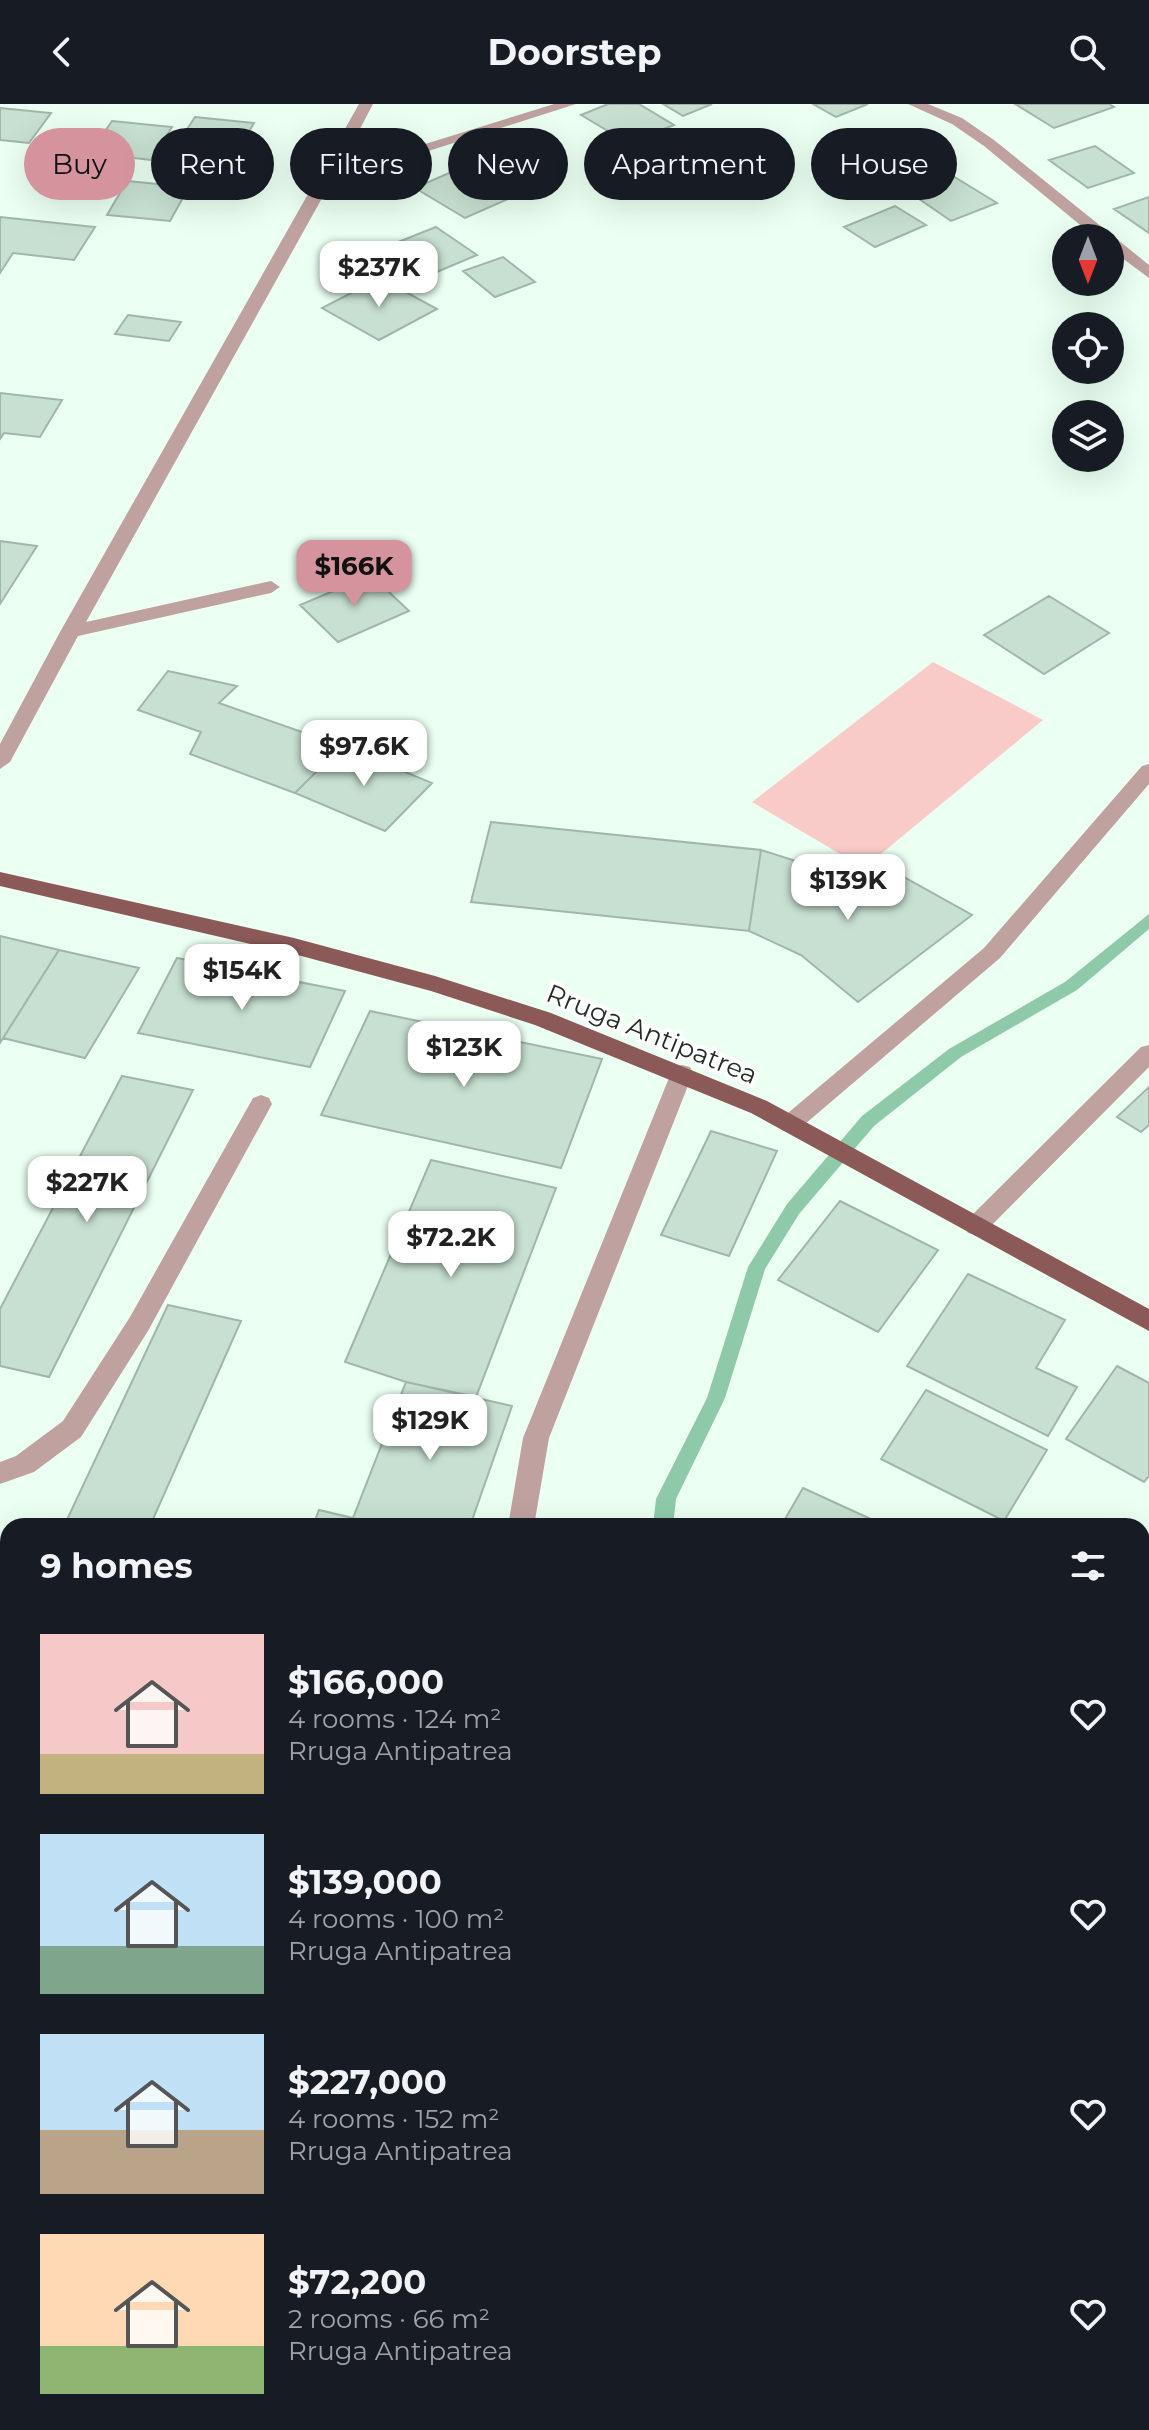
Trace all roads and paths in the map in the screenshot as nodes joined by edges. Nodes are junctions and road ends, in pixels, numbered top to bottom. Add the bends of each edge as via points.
1 (366, 104) edge
2 (569, 104) edge
3 (915, 104) edge
4 (353, 128) edge
5 (432, 146) edge
6 (314, 200) edge
7 (1088, 224) edge
8 (1124, 253) edge
9 (1149, 273) edge
10 (271, 587) dead end
11 (69, 632) junction
12 (0, 762) edge
13 (1149, 771) edge
14 (0, 879) edge
15 (1149, 1053) edge
16 (682, 1073) junction
17 (261, 1104) dead end
18 (790, 1124) junction
19 (976, 1226) junction
20 (1149, 1321) edge
21 (0, 1473) edge
22 (522, 1518) edge

1 - 4 street
2 - 5 street
3 - 7 street via 957,121 989,143
6 - 11 street
8 - 9 street
10 - 11 street
11 - 12 street
13 - 18 street via 992,953
14 - 16 main road, Rruga Antipatrea via 435,984
15 - 19 street
16 - 18 main road, Rruga Antipatrea
16 - 22 street via 536,1438
17 - 21 street via 139,1324 72,1429 25,1464
18 - 19 main road, Rruga Antipatrea
19 - 20 main road, Rruga Antipatrea

